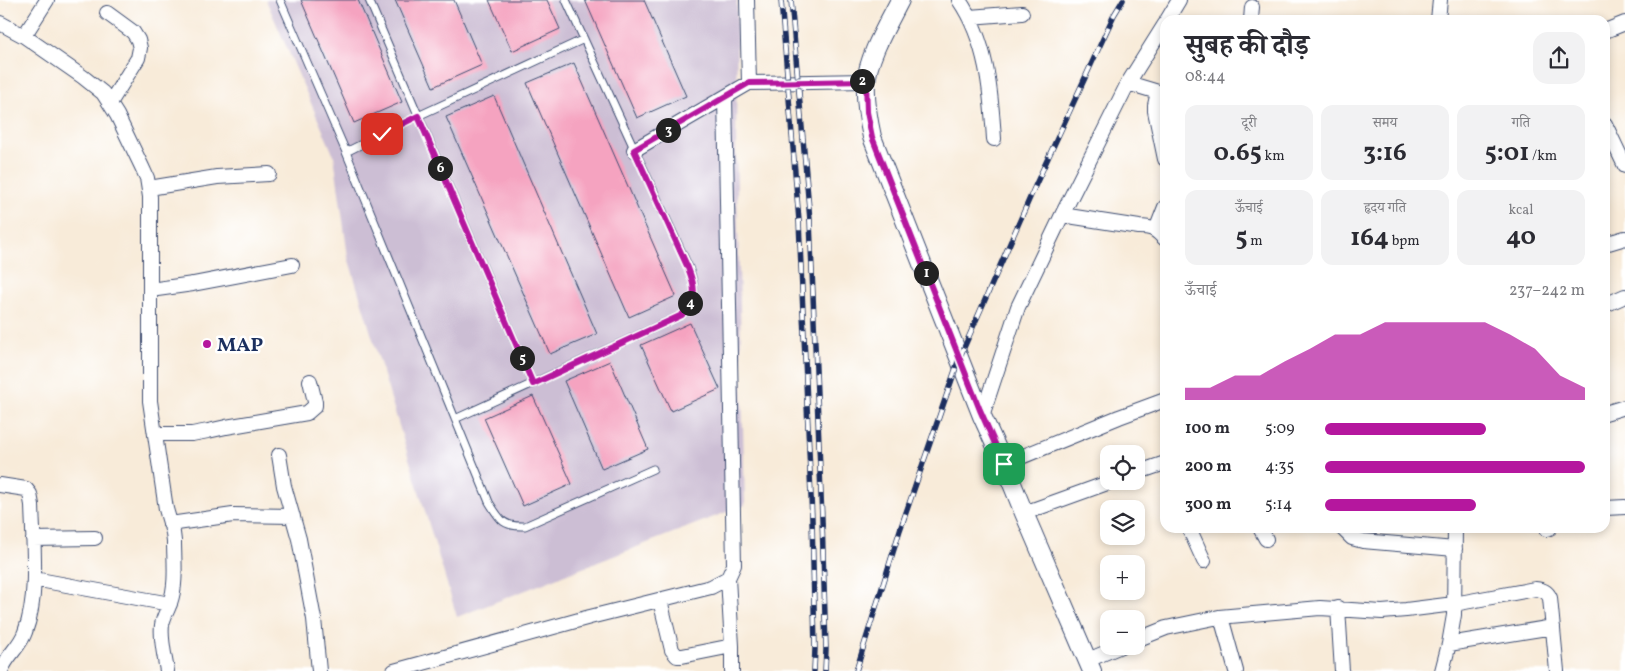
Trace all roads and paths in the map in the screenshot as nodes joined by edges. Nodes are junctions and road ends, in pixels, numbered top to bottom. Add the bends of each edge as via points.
1 (47, 0) edge
2 (280, 0) edge
3 (369, 0) edge
4 (566, 0) edge
5 (747, 0) edge
6 (900, 0) edge
7 (959, 0) edge
8 (1179, 0) edge
9 (1440, 0) edge
10 (107, 13) dead end
11 (1022, 13) dead end
12 (1171, 15) edge
13 (1438, 15) edge
14 (969, 18) junction
15 (0, 22) edge
16 (1625, 23) edge
17 (1610, 29) edge
18 (1160, 32) edge
19 (24, 36) junction
20 (584, 39) junction
21 (866, 81) junction
22 (749, 83) junction
23 (1128, 83) junction
24 (1160, 91) edge
25 (1160, 96) edge
26 (725, 97) junction
27 (110, 104) junction
28 (418, 116) junction
29 (1610, 134) edge
30 (1160, 135) edge
31 (994, 139) dead end
32 (634, 150) junction
33 (346, 152) junction
34 (1625, 166) edge
35 (270, 174) dead end
36 (148, 188) junction
37 (1062, 215) junction
38 (1160, 233) edge
39 (1625, 238) edge
40 (1610, 242) edge
41 (292, 265) dead end
42 (150, 290) junction
43 (1625, 296) edge
44 (1610, 303) edge
45 (310, 381) dead end
46 (533, 384) junction
47 (1160, 402) edge
48 (1625, 407) edge
49 (1610, 412) edge
50 (982, 416) junction
51 (456, 419) junction
52 (155, 434) junction
53 (279, 455) dead end
54 (1004, 464) junction
55 (1160, 465) edge
56 (653, 469) dead end
57 (1145, 470) edge
58 (0, 485) edge
59 (1100, 486) edge
60 (1625, 507) edge
61 (1610, 508) edge
62 (1024, 513) junction
63 (293, 516) junction
64 (170, 524) junction
65 (1191, 533) edge
66 (1347, 533) edge
67 (1455, 533) edge
68 (95, 538) dead end
69 (33, 539) junction
70 (1455, 549) junction
71 (1204, 561) dead end
72 (728, 578) junction
73 (34, 579) junction
74 (660, 600) junction
75 (170, 604) junction
76 (1454, 604) junction
77 (1338, 608) junction
78 (1221, 617) junction
79 (1553, 627) junction
80 (1145, 636) edge
81 (1449, 644) junction
82 (732, 646) junction
83 (1106, 655) edge
84 (1090, 665) edge
85 (414, 668) edge
86 (1, 671) edge
87 (167, 671) edge
88 (320, 671) edge
89 (394, 671) edge
90 (732, 671) edge
91 (1236, 671) edge
92 (1342, 671) edge
93 (1442, 671) edge
94 (1558, 671) edge

1 - 19 street
2 - 33 lane
3 - 28 lane
4 - 20 lane
5 - 22 street
6 - 21 street via 872,57
7 - 14 street
8 - 12 street
9 - 13 street
10 - 27 street via 133,32 140,48 138,58
11 - 14 street
14 - 31 street via 986,64
15 - 19 street
16 - 17 street
18 - 23 street
19 - 27 street via 95,85
20 - 28 lane
20 - 32 lane
21 - 22 street
21 - 50 street via 872,137
22 - 26 street
23 - 24 street
23 - 37 street
25 - 30 street via 1155,111
26 - 32 street
26 - 72 street via 734,565
27 - 36 street via 142,167
28 - 33 lane
28 - 46 lane
29 - 34 street
32 - 46 lane via 692,278 695,287 690,304 682,315
33 - 51 lane
35 - 36 street via 217,177
36 - 42 street
37 - 38 street via 1149,227
37 - 50 street via 1018,307
39 - 40 street
41 - 42 street
42 - 52 street via 150,401
43 - 44 street
45 - 52 street via 315,406 307,413 208,432
46 - 51 lane
47 - 54 street
48 - 49 street
50 - 54 street
51 - 56 lane via 489,502 498,518 512,527 525,526
52 - 64 street
53 - 63 street
54 - 62 street
55 - 57 street
58 - 69 street via 26,489 30,494
59 - 62 street
60 - 61 street
62 - 84 street
63 - 64 street via 233,515
63 - 88 street via 314,619
64 - 75 street via 174,564
65 - 71 street
66 - 70 street via 1364,542
67 - 70 street
68 - 69 street
69 - 73 street
70 - 76 street
72 - 74 street via 711,587
72 - 82 street
73 - 75 street
73 - 86 street via 25,633
74 - 82 street via 672,650 677,656
74 - 85 street
75 - 87 street via 162,625
76 - 77 street via 1382,612
76 - 79 street via 1543,590 1550,598
76 - 81 street
77 - 78 street
77 - 92 street
78 - 80 street via 1166,628
78 - 91 street
79 - 81 street
79 - 94 street
81 - 93 street
82 - 90 street
83 - 84 street
85 - 89 street

